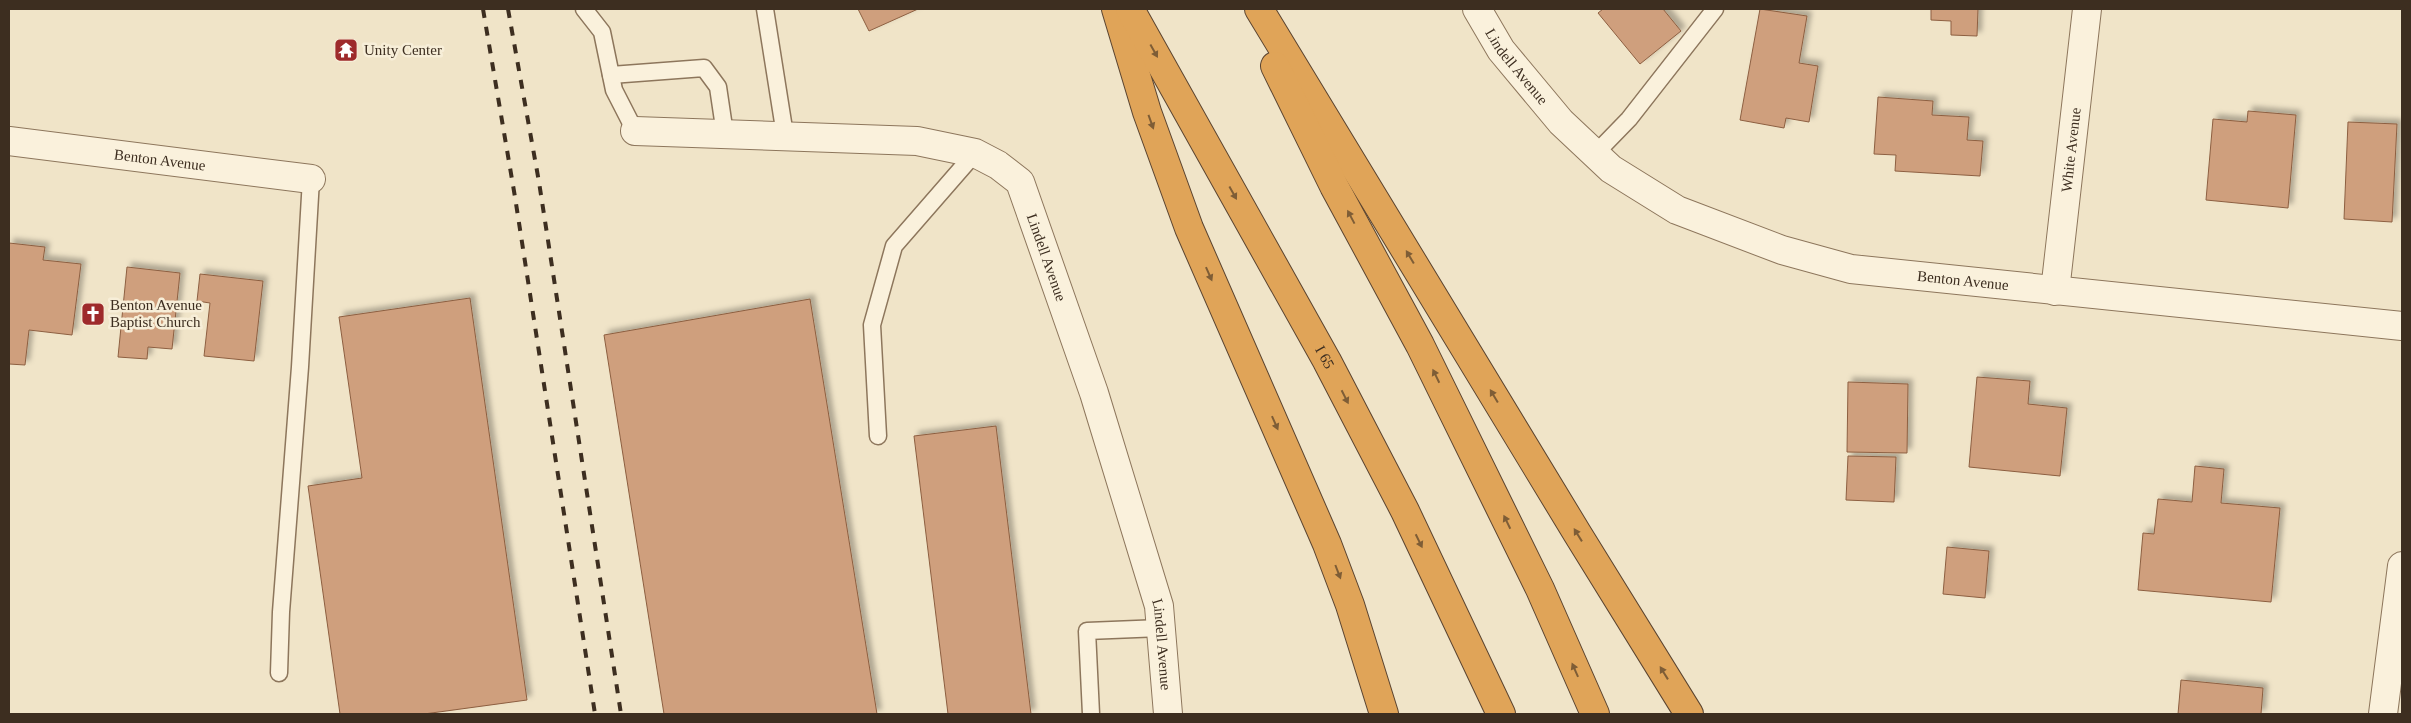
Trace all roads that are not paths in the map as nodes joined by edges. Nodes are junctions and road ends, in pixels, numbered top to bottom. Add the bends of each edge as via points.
1 (584, 9) edge
2 (765, 9) edge
3 (1116, 9) edge
4 (1130, 9) edge
5 (1247, 9) edge
6 (1259, 9) edge
7 (1477, 9) edge
8 (1715, 9) edge
9 (2087, 9) edge
10 (611, 76) junction
11 (1561, 122) joint
12 (635, 131) joint
13 (726, 134) junction
14 (786, 135) junction
15 (9, 141) edge
16 (975, 153) junction
17 (1595, 154) junction
18 (311, 179) joint
19 (2055, 291) junction
20 (2402, 326) edge
21 (878, 436) dead end
22 (2402, 566) edge
23 (1160, 628) junction
24 (2398, 635) edge
25 (280, 673) dead end
26 (1091, 714) edge
27 (1168, 714) edge
28 (1384, 714) edge
29 (1501, 714) edge
30 (1595, 714) edge
31 (1689, 714) edge
32 (2383, 714) edge

1 - 10 lane via 602,32
2 - 14 lane
3 -> 28 highway via 1147,112 1189,228 1327,544
4 -> 29 highway, I 65 / I 65 via 1327,361 1405,511
30 -> 5 highway via 1540,589 1420,345 1334,186
31 -> 6 highway
7 - 11 street, Lindell Avenue via 1501,50
8 - 17 lane via 1629,119
9 - 19 street, White Avenue
10 - 12 lane via 614,90
10 - 13 lane via 704,68 718,87
11 - 17 street, Benton Avenue
12 - 13 street, Lindell Avenue
13 - 14 street, Lindell Avenue
14 - 16 street, Lindell Avenue via 917,141
15 - 18 street, Benton Avenue
16 - 21 lane via 894,246 872,325
16 - 23 street, Lindell Avenue via 1020,182 1094,393 1159,606
17 - 19 street, Benton Avenue via 1611,169 1676,210 1782,250 1851,268
18 - 25 lane via 281,612
19 - 20 street, Benton Avenue
22 - 24 street
23 - 26 lane via 1087,631
23 - 27 street, Lindell Avenue
24 - 32 street

